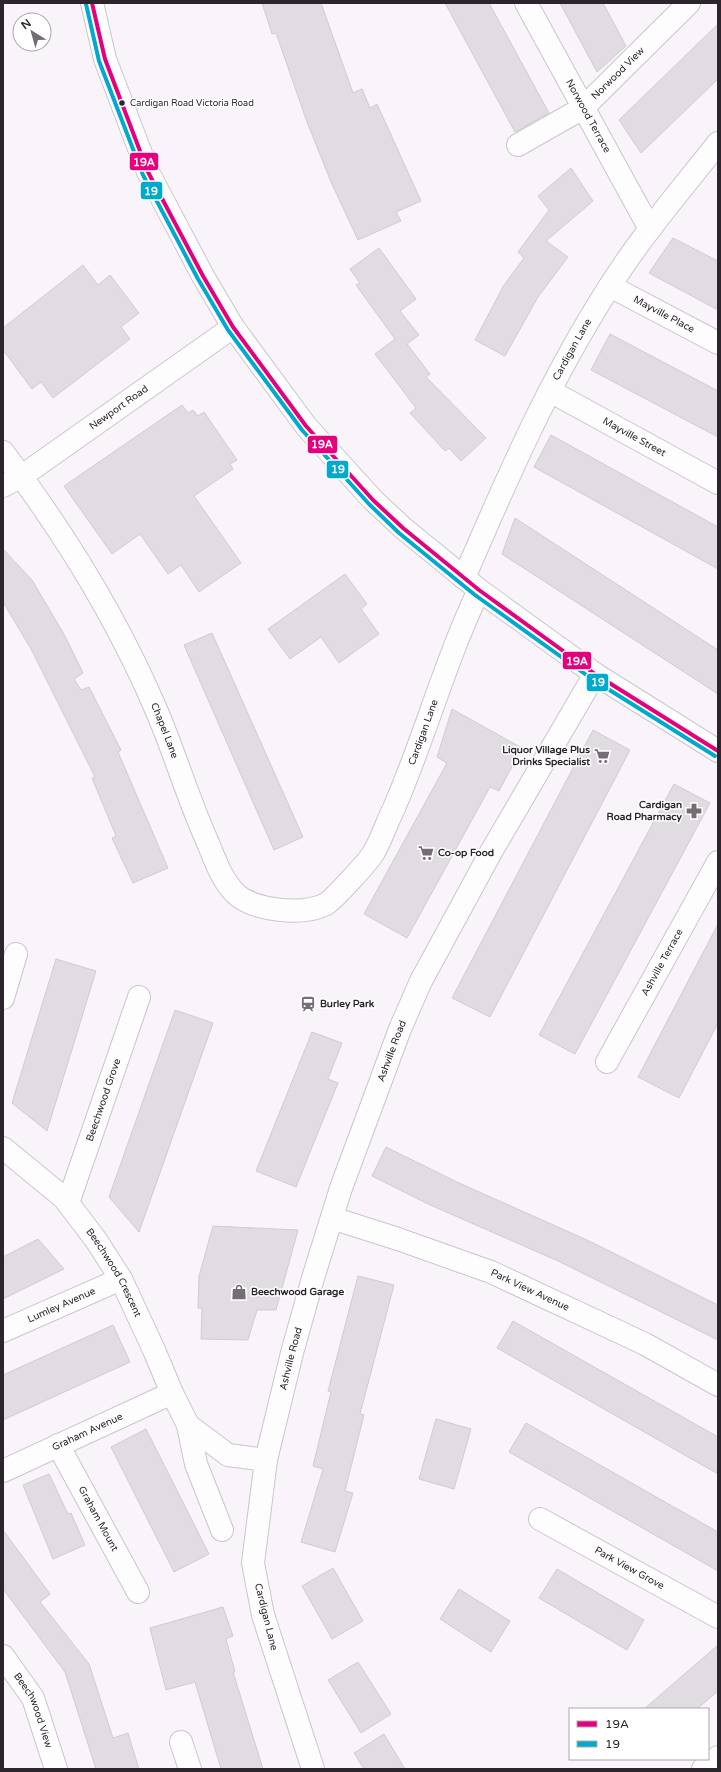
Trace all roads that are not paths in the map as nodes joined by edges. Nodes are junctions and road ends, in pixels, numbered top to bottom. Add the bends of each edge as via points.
1 (92, 3) edge
2 (526, 3) edge
3 (689, 3) edge
4 (583, 108) junction
5 (718, 143) edge
6 (518, 145) dead end
7 (650, 229) junction
8 (610, 286) junction
9 (233, 327) junction
10 (718, 343) edge
11 (550, 391) junction
12 (3, 452) edge
13 (12, 481) edge
14 (718, 483) edge
15 (471, 584) junction
16 (595, 674) junction
17 (718, 751) edge
18 (718, 862) edge
19 (360, 869) joint
20 (16, 954) dead end
21 (139, 997) dead end
22 (3, 998) edge
23 (607, 1062) dead end
24 (3, 1148) edge
25 (68, 1203) junction
26 (332, 1218) junction
27 (121, 1279) junction
28 (3, 1332) edge
29 (718, 1385) edge
30 (172, 1393) junction
31 (188, 1425) junction
32 (58, 1445) junction
33 (266, 1460) junction
34 (3, 1471) edge
35 (540, 1519) dead end
36 (222, 1530) dead end
37 (138, 1592) dead end
38 (718, 1617) edge
39 (3, 1656) edge
40 (181, 1742) dead end
41 (718, 1757) edge
42 (56, 1769) edge
43 (190, 1769) edge
44 (313, 1769) edge
45 (703, 1769) edge

1 - 9 street via 105,59 148,172
2 - 4 street, Norwood Terrace
3 - 4 street, Norwood View
4 - 6 street, Norwood View
4 - 7 street, Norwood Terrace
5 - 7 street, Cardigan Lane
7 - 8 street, Cardigan Lane
8 - 10 street, Mayville Place
8 - 11 street, Cardigan Lane
9 - 13 street, Newport Road
9 - 15 street via 306,426 373,500
11 - 14 street, Mayville Street
11 - 15 street, Cardigan Lane via 507,480
12 - 13 street, Chapel Lane
13 - 19 street, Chapel Lane via 79,563 119,629 158,715 215,860 224,880 237,895 263,907 278,910 310,909 327,904
15 - 16 street
15 - 19 street, Cardigan Lane via 461,626 404,786 374,852
16 - 17 street
16 - 26 street, Ashville Road via 491,852 421,981 378,1085
18 - 23 street, Ashville Terrace
20 - 22 street
21 - 25 street, Beechwood Grove
24 - 25 street, Beechwood Crescent
25 - 27 street, Beechwood Crescent
26 - 29 street, Park View Avenue via 491,1272 645,1344
26 - 33 street, Ashville Road via 294,1345
27 - 28 street, Lumley Avenue
27 - 30 street, Beechwood Crescent
30 - 31 street, Beechwood Crescent
30 - 32 street, Graham Avenue
31 - 33 street, Beechwood Crescent via 228,1455
31 - 36 street, Beechwood Crescent via 196,1464
32 - 34 street, Graham Avenue
32 - 37 street, Graham Mount
33 - 44 street, Cardigan Lane via 254,1563 263,1615
35 - 38 street, Park View Grove
39 - 42 street, Beechwood View via 33,1698
40 - 43 street
41 - 45 street

